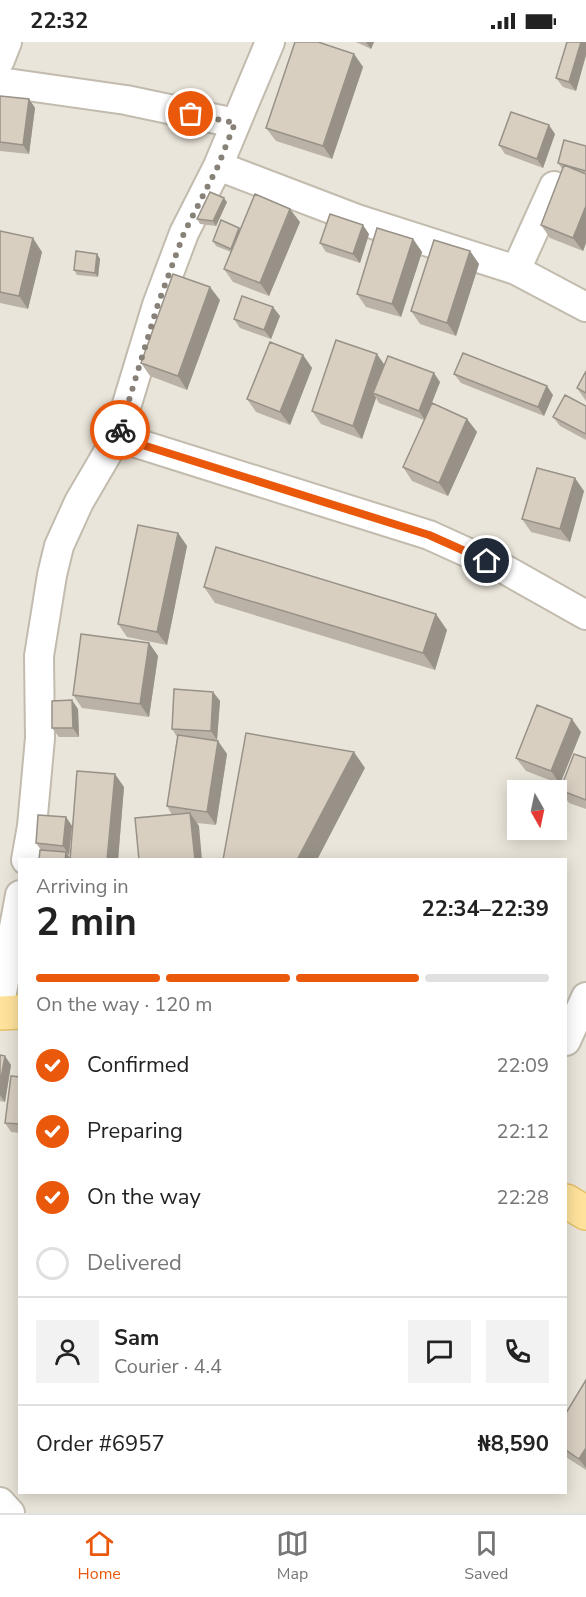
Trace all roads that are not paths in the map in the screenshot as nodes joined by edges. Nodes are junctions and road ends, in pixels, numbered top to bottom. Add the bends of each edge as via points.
1 (7, 42) edge
2 (270, 42) edge
3 (0, 60) edge
4 (0, 82) edge
5 (235, 123) junction
6 (218, 166) junction
7 (555, 186) edge
8 (516, 270) junction
9 (586, 307) edge
10 (117, 437) junction
11 (586, 615) edge
12 (26, 858) edge
13 (18, 906) edge
14 (586, 997) edge
15 (0, 1003) edge
16 (18, 1012) edge
17 (0, 1013) edge
18 (567, 1039) edge
19 (567, 1202) edge
20 (586, 1213) edge
21 (0, 1502) edge
22 (10, 1513) edge

1 - 3 street
2 - 5 street
4 - 5 street via 126,100
5 - 6 street
6 - 8 street via 357,219
6 - 10 street via 180,243
7 - 8 street
8 - 9 street
10 - 11 street via 429,535 506,570
10 - 12 street via 79,502 59,546 52,575 39,656 40,738
13 - 15 street
14 - 18 street
16 - 17 main road
19 - 20 main road
21 - 22 street

